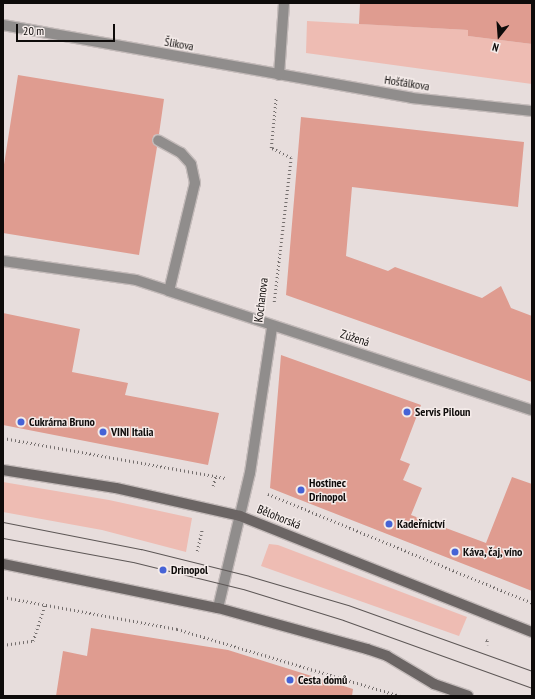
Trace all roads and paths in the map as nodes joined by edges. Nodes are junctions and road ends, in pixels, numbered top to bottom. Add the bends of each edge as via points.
1 (284, 3) edge
2 (3, 25) edge
3 (279, 75) junction
4 (532, 111) edge
5 (158, 140) dead end
6 (3, 261) edge
7 (169, 291) junction
8 (272, 327) junction
9 (532, 410) edge
10 (3, 438) edge
11 (3, 470) edge
12 (216, 475) junction
13 (231, 480) dead end
14 (212, 488) dead end
15 (266, 494) dead end
16 (240, 516) junction
17 (203, 526) dead end
18 (197, 551) dead end
19 (3, 564) edge
20 (3, 598) edge
21 (532, 603) edge
22 (45, 604) junction
23 (218, 608) junction
24 (532, 632) edge
25 (3, 645) edge
26 (401, 696) edge
27 (468, 696) edge

1 - 3 street
2 - 3 street, Šlikova
3 - 4 street, Hošťálkova via 412,98
3 - 8 path, Kochanova via 271,148 291,158
5 - 7 street via 181,153 191,164 195,183
6 - 7 street, Zúžená via 136,280
7 - 8 street, Zúžená
8 - 9 street, Zúžená via 320,340
8 - 16 street, Kochanova via 250,473
10 - 12 path
11 - 16 street, Bělohorská via 116,488
12 - 13 path
12 - 14 path
15 - 21 path
16 - 23 street, Kochanova
16 - 24 street, Bělohorská
17 - 18 path
19 - 23 street
20 - 22 path
22 - 25 path via 33,641
22 - 26 path via 177,629
23 - 27 street via 387,656 434,684

